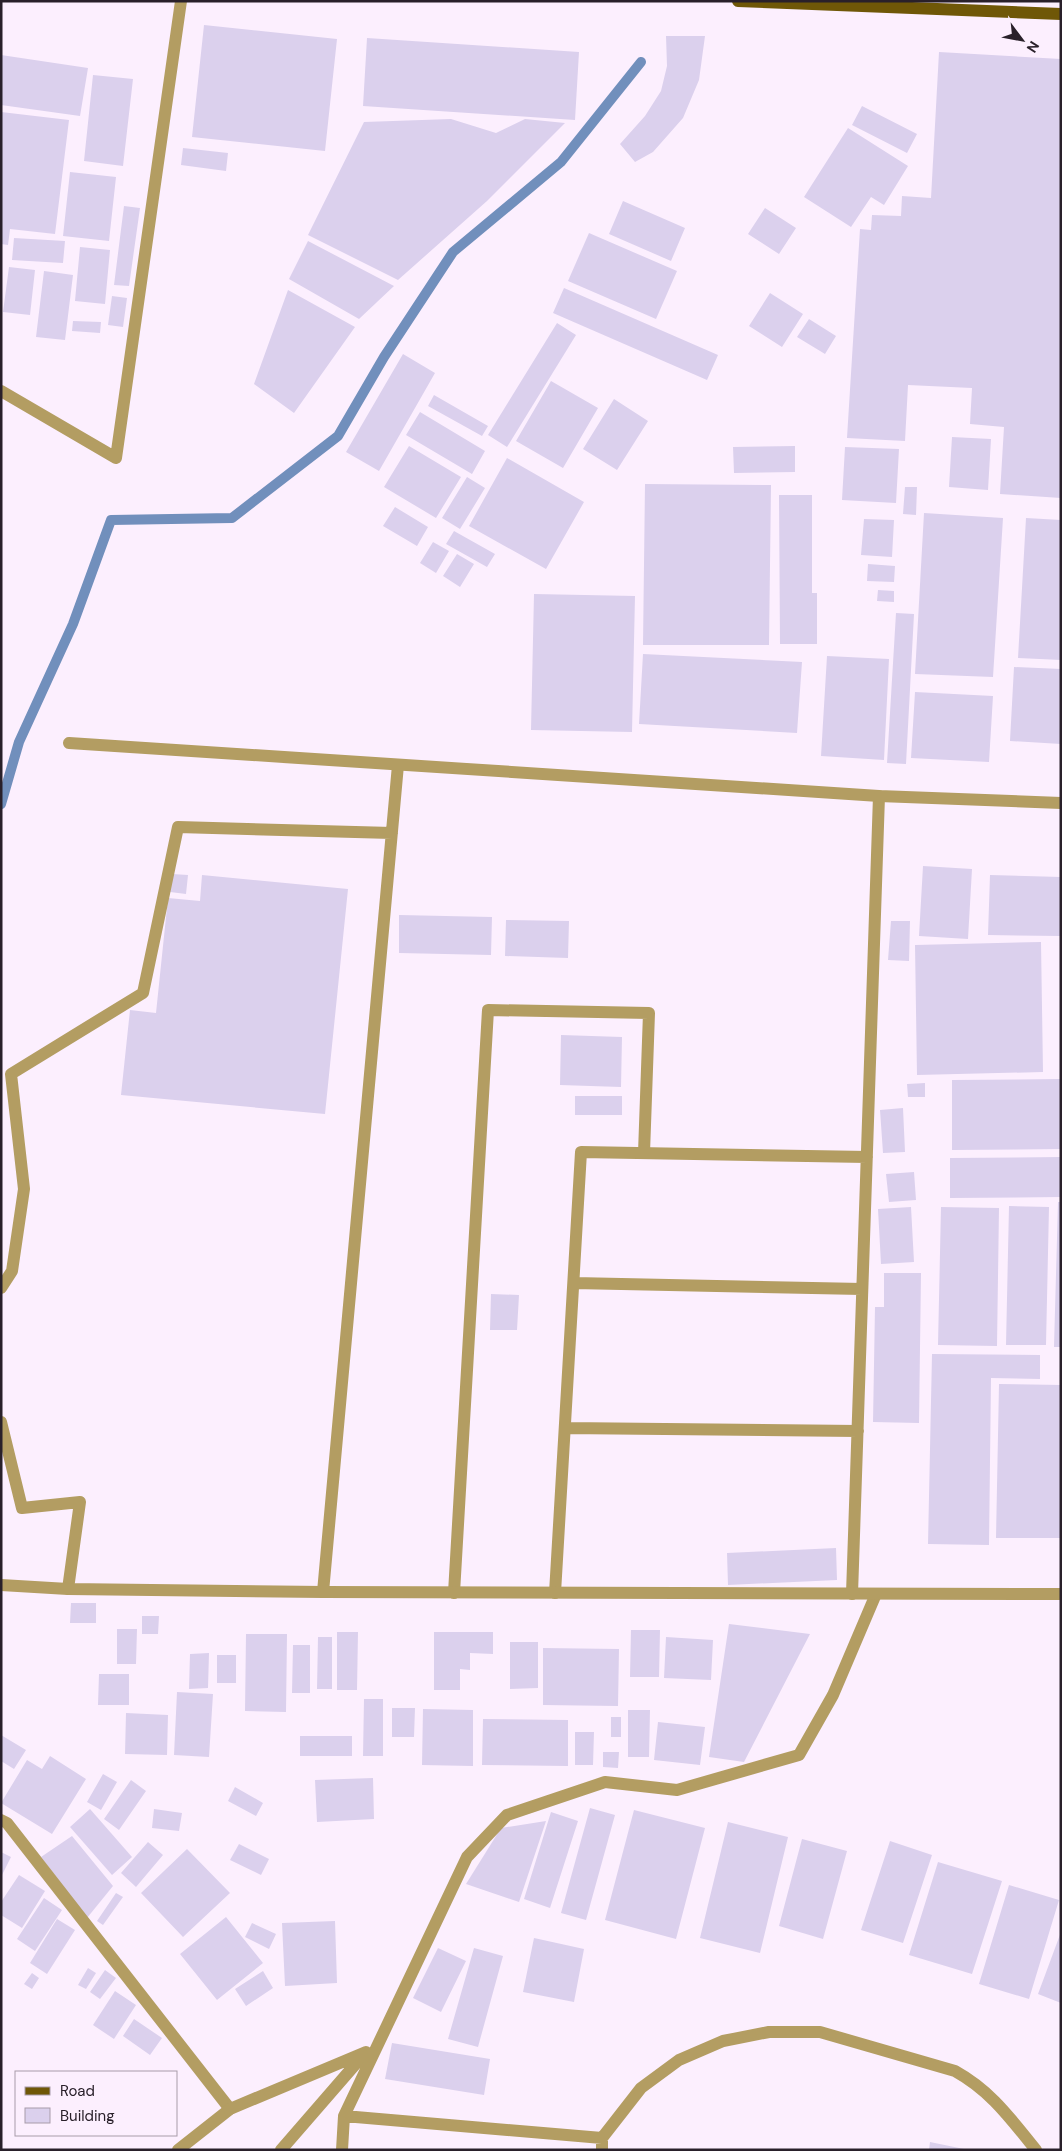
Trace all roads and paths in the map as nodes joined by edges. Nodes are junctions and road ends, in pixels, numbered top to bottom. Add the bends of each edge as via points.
1 (181, 1) edge
2 (738, 1) edge
3 (1061, 14) edge
4 (1, 391) edge
5 (69, 743) dead end
6 (398, 765) junction
7 (880, 796) junction
8 (1061, 803) edge
9 (392, 832) junction
10 (644, 1153) junction
11 (867, 1157) junction
12 (574, 1283) junction
13 (1, 1288) edge
14 (862, 1289) junction
15 (1, 1422) edge
16 (565, 1428) junction
17 (858, 1431) junction
18 (1, 1586) edge
19 (68, 1589) junction
20 (322, 1592) junction
21 (454, 1593) junction
22 (555, 1593) junction
23 (852, 1594) junction
24 (876, 1594) junction
25 (1061, 1594) edge
26 (1, 1820) edge
27 (230, 2109) junction
28 (344, 2116) junction
29 (602, 2144) edge
30 (178, 2150) edge
31 (282, 2150) edge
32 (342, 2150) edge
33 (1036, 2150) edge

1 - 4 street via 116,458
2 - 3 main road
5 - 6 street
6 - 7 street
6 - 9 street
7 - 8 street
7 - 11 street
9 - 13 street via 178,827 143,993 11,1074 24,1189 12,1271
9 - 20 street
10 - 11 street
10 - 12 street via 581,1152
10 - 21 street via 649,1013 488,1010
11 - 14 street
12 - 14 street
12 - 16 street
14 - 17 street
15 - 19 street via 22,1508 80,1502
16 - 17 street
16 - 22 street
17 - 23 street
18 - 19 street
19 - 20 street
20 - 21 street
21 - 22 street
22 - 23 street
23 - 24 street
24 - 25 street
24 - 28 street via 833,1695 799,1755 677,1790 605,1782 507,1815 467,1857
26 - 27 street via 7,1823
27 - 30 street
27 - 31 street via 366,2052
28 - 29 street
28 - 32 street
29 - 33 street via 641,2088 680,2060 723,2041 769,2032 820,2032 955,2071 974,2081 990,2095

